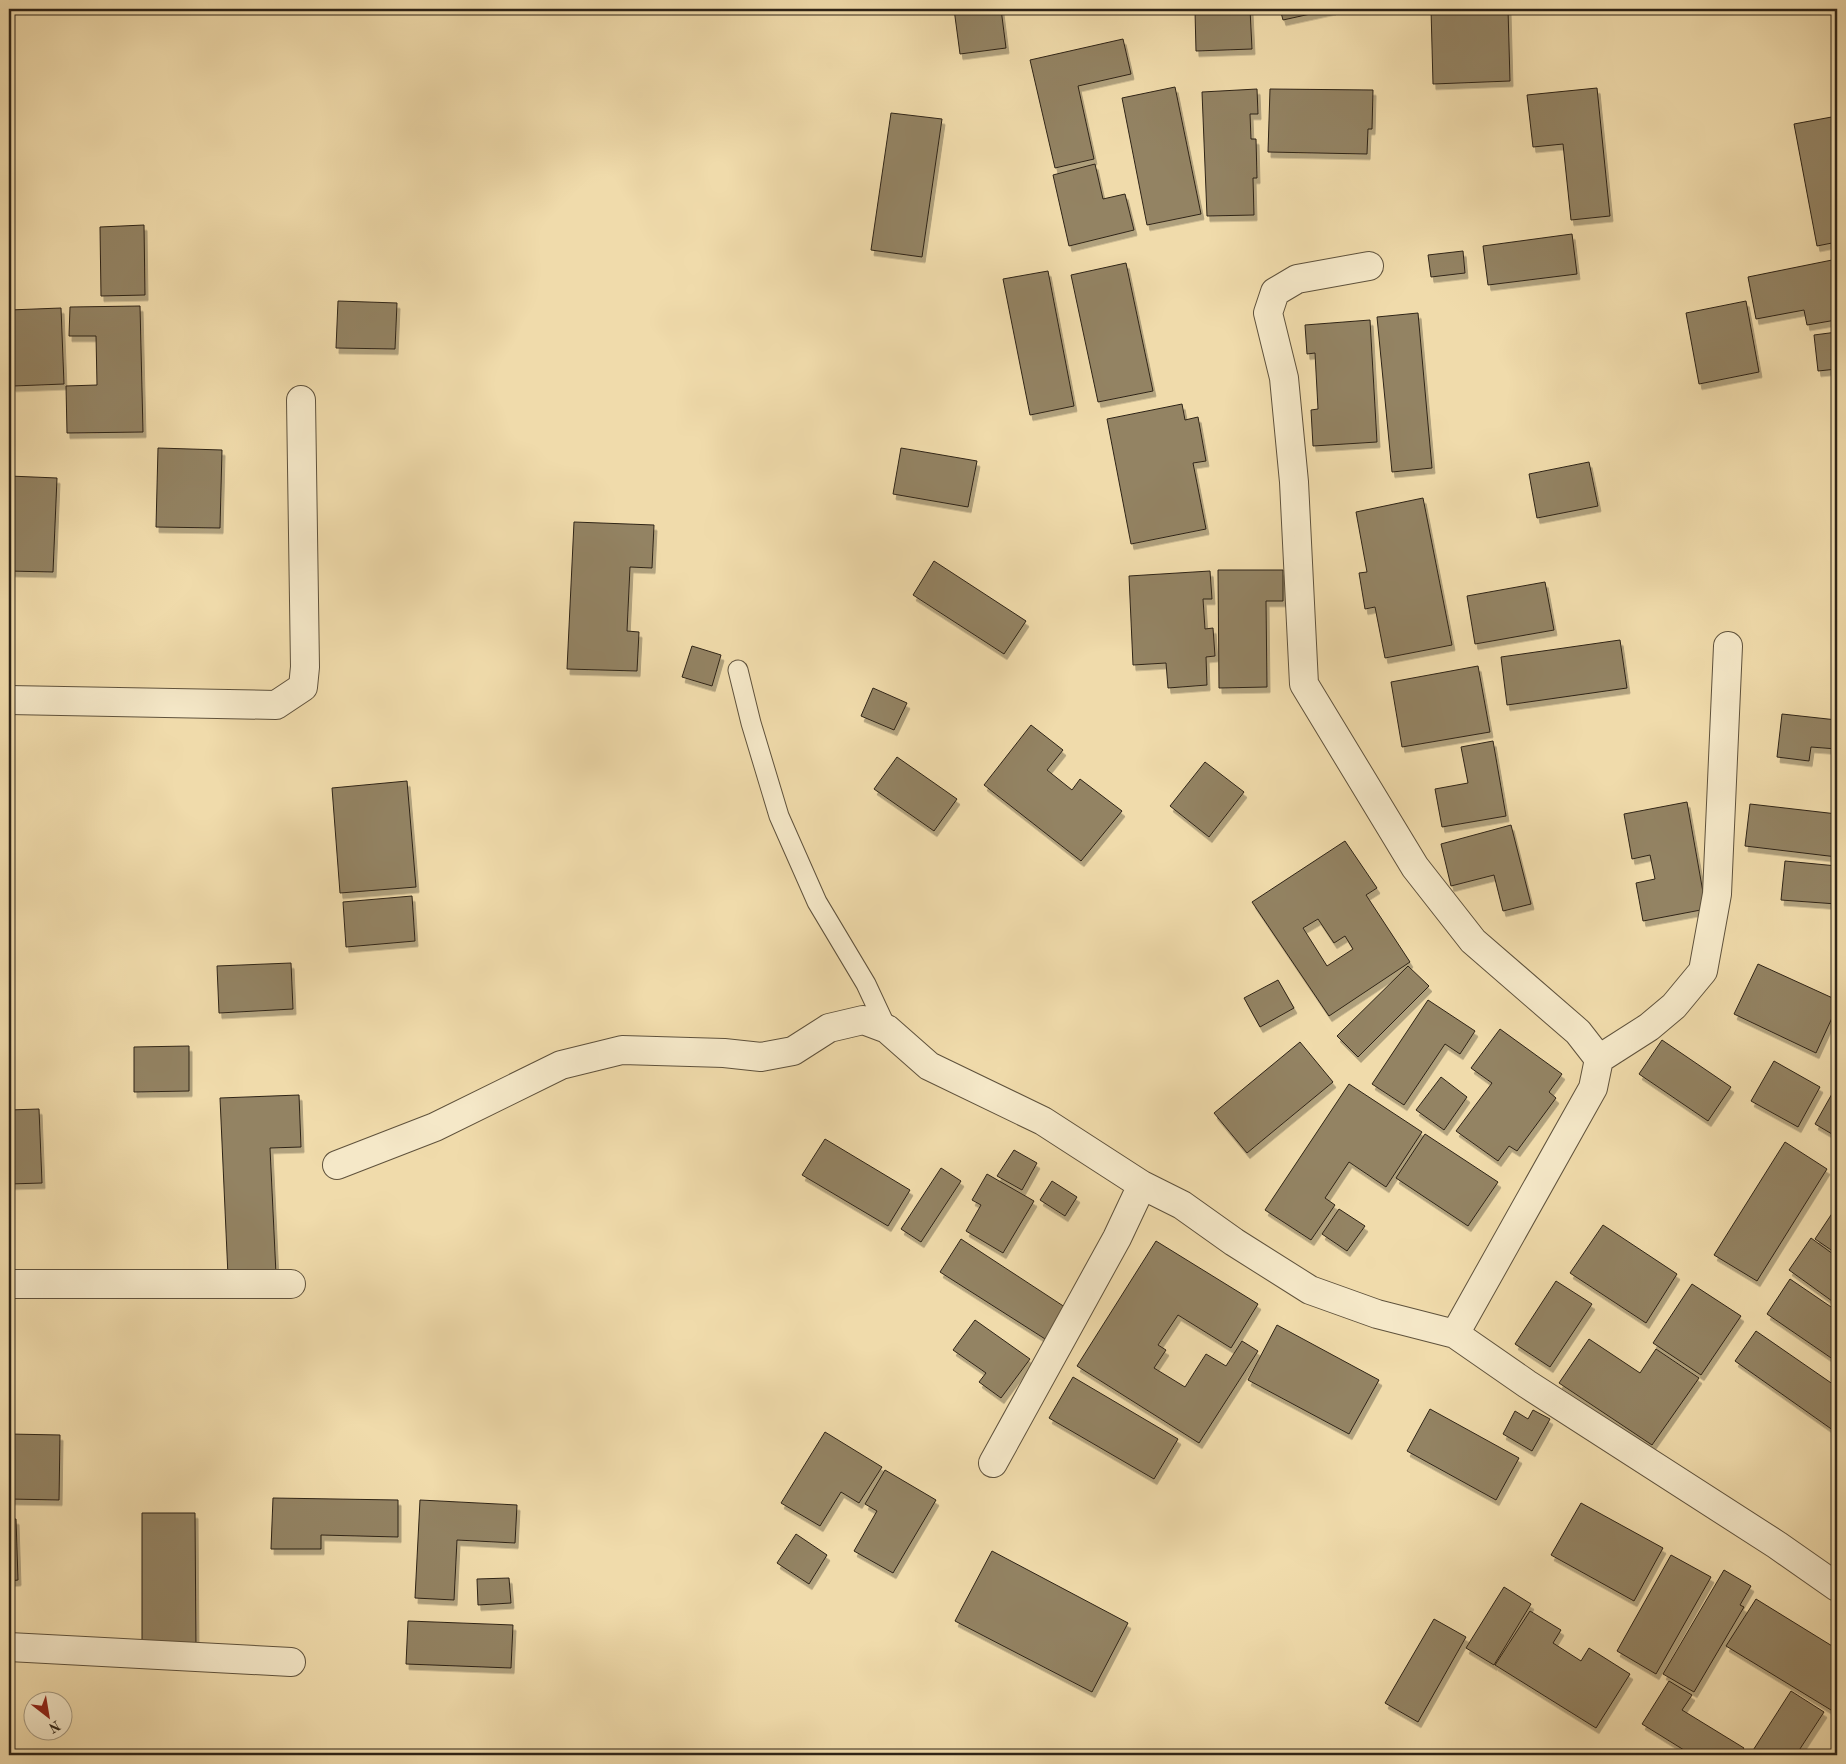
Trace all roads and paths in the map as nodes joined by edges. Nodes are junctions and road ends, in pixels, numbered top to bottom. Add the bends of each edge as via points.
1 (1369, 266) dead end
2 (301, 400) dead end
3 (1728, 646) dead end
4 (738, 670) dead end
5 (9, 700) edge
6 (887, 1029) junction
7 (1600, 1059) junction
8 (337, 1165) dead end
9 (1142, 1186) junction
10 (9, 1284) edge
11 (291, 1284) dead end
12 (1455, 1334) junction
13 (993, 1463) dead end
14 (1837, 1587) edge
15 (9, 1647) edge
16 (291, 1662) dead end

1 - 7 street via 1297,279 1275,292 1268,313 1285,388 1294,482 1304,684 1415,867 1473,941 1578,1032
2 - 5 street via 303,687 276,706
3 - 7 street via 1717,894 1703,971 1674,1006 1649,1027
4 - 6 lane via 779,816 817,902 866,984
6 - 8 street via 863,1020 829,1028 793,1051 761,1057 622,1050 561,1066 435,1127
6 - 9 street via 929,1066 1043,1121
7 - 12 street via 1593,1088
9 - 12 street via 1182,1205 1310,1290 1377,1314
9 - 13 street via 1117,1238
10 - 11 street
12 - 14 street
15 - 16 street

